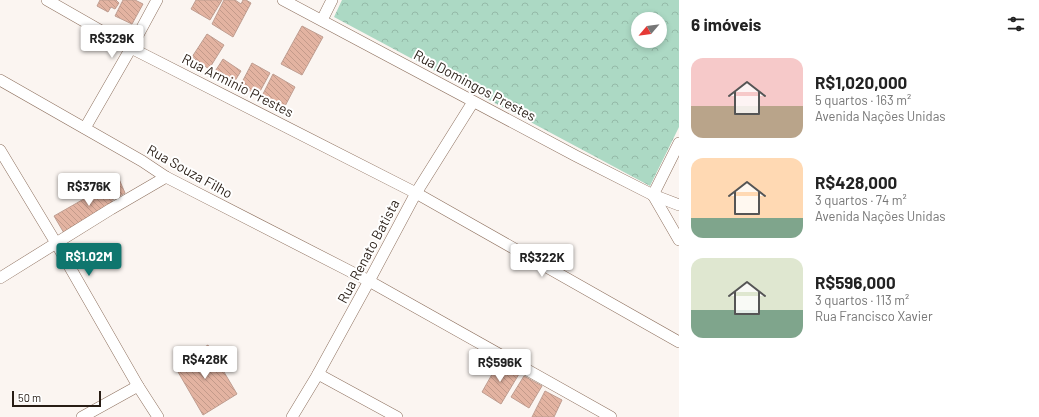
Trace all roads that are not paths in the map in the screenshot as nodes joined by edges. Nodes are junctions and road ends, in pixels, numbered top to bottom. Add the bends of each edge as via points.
1 (47, 0) edge
2 (157, 0) edge
3 (283, 0) edge
4 (332, 0) edge
5 (322, 20) junction
6 (131, 48) junction
7 (0, 80) edge
8 (473, 102) junction
9 (85, 128) junction
10 (679, 143) edge
11 (0, 150) edge
12 (166, 177) junction
13 (416, 193) junction
14 (653, 195) junction
15 (679, 205) edge
16 (679, 240) edge
17 (56, 243) junction
18 (0, 278) edge
19 (370, 281) junction
20 (679, 342) edge
21 (318, 374) junction
22 (138, 386) junction
23 (82, 417) edge
24 (158, 417) edge
25 (292, 417) edge
26 (397, 417) edge
27 (611, 417) edge

1 - 6 street, Rua Arminio Prestes
2 - 6 street
3 - 5 street, Rua Domingos Prestes
4 - 5 street
5 - 8 street, Rua Domingos Prestes
6 - 9 street
6 - 13 street, Rua Arminio Prestes
7 - 9 street, Rua Souza Filho
8 - 13 street, Rua Renato Batista
8 - 14 street, Rua Domingos Prestes
9 - 12 street, Rua Souza Filho
10 - 14 street
11 - 17 street
12 - 17 street
12 - 19 street, Rua Souza Filho
13 - 19 street, Rua Renato Batista
13 - 20 street, Rua Arminio Prestes
14 - 15 street, Rua Domingos Prestes
14 - 16 street
17 - 18 street
17 - 22 street
19 - 21 street, Rua Renato Batista
19 - 27 street, Rua Souza Filho
21 - 25 street, Rua Renato Batista
21 - 26 street
22 - 23 street
22 - 24 street

